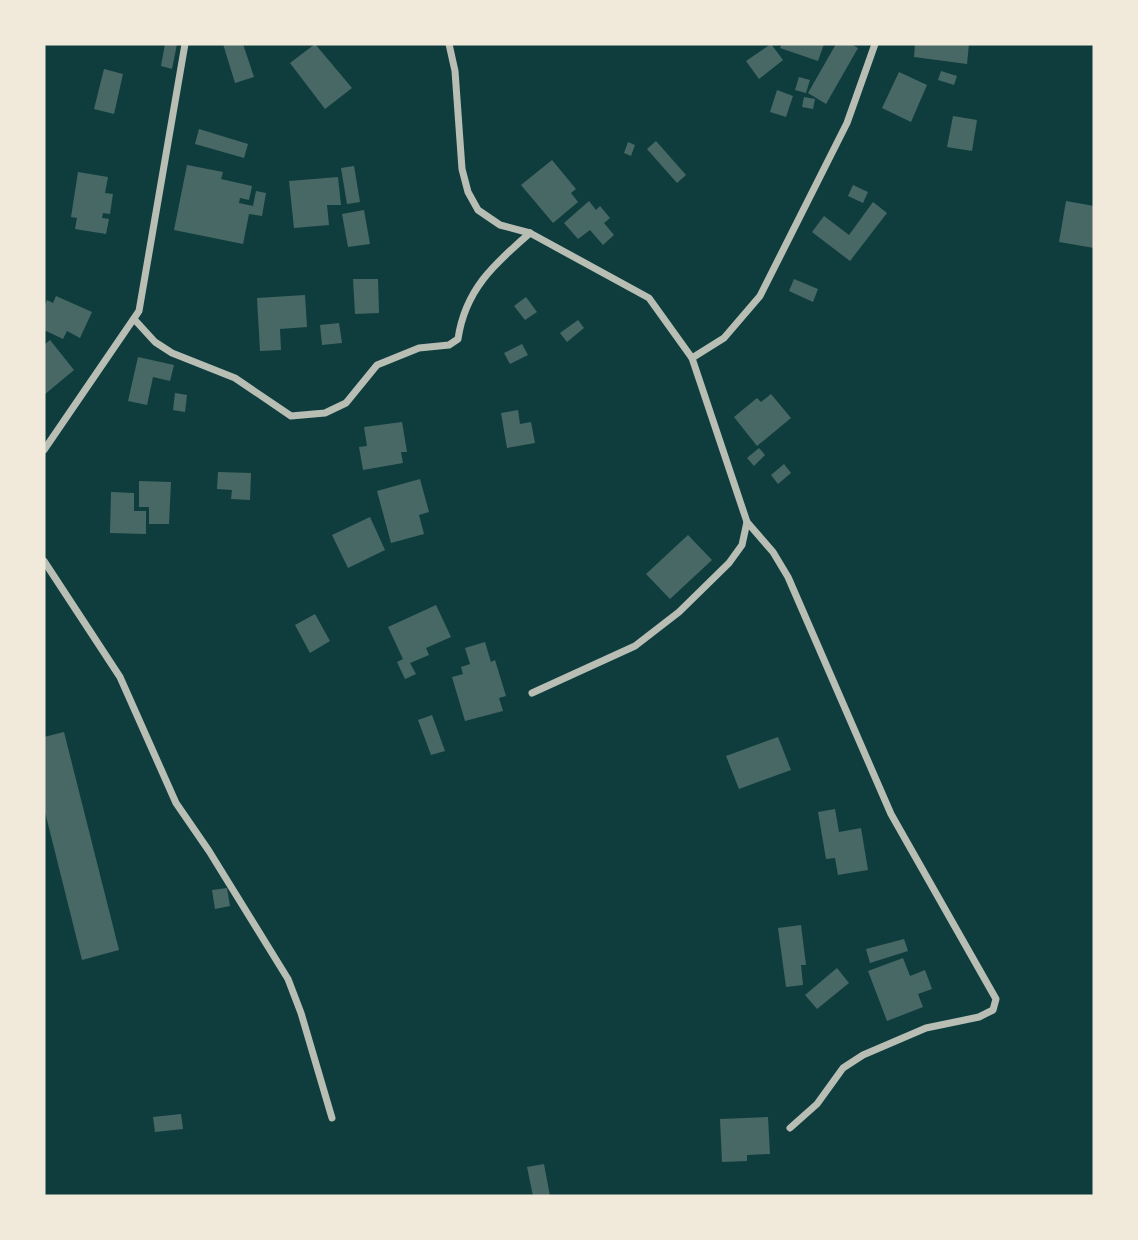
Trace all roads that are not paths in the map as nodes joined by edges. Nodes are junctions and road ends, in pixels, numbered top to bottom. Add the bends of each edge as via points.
1 (185, 44) edge
2 (449, 44) edge
3 (874, 44) edge
4 (530, 233) junction
5 (134, 319) junction
6 (692, 358) junction
7 (44, 450) edge
8 (747, 522) junction
9 (44, 561) edge
10 (532, 693) dead end
11 (332, 1118) dead end
12 (790, 1128) dead end

1 - 5 street
2 - 4 street via 468,192 478,210 500,225
3 - 6 street via 847,123 760,296 724,338
4 - 5 street via 487,271 473,290 458,340 419,348 377,365 346,403 325,413 291,416 235,379 172,353
4 - 6 street via 649,298
5 - 7 street
6 - 8 street
8 - 10 street via 742,545 729,563 679,612 635,646
8 - 12 street via 788,577 891,814 996,999 993,1010 979,1017 926,1028 863,1055 843,1068 817,1104
9 - 11 street via 120,677 176,803 288,979

